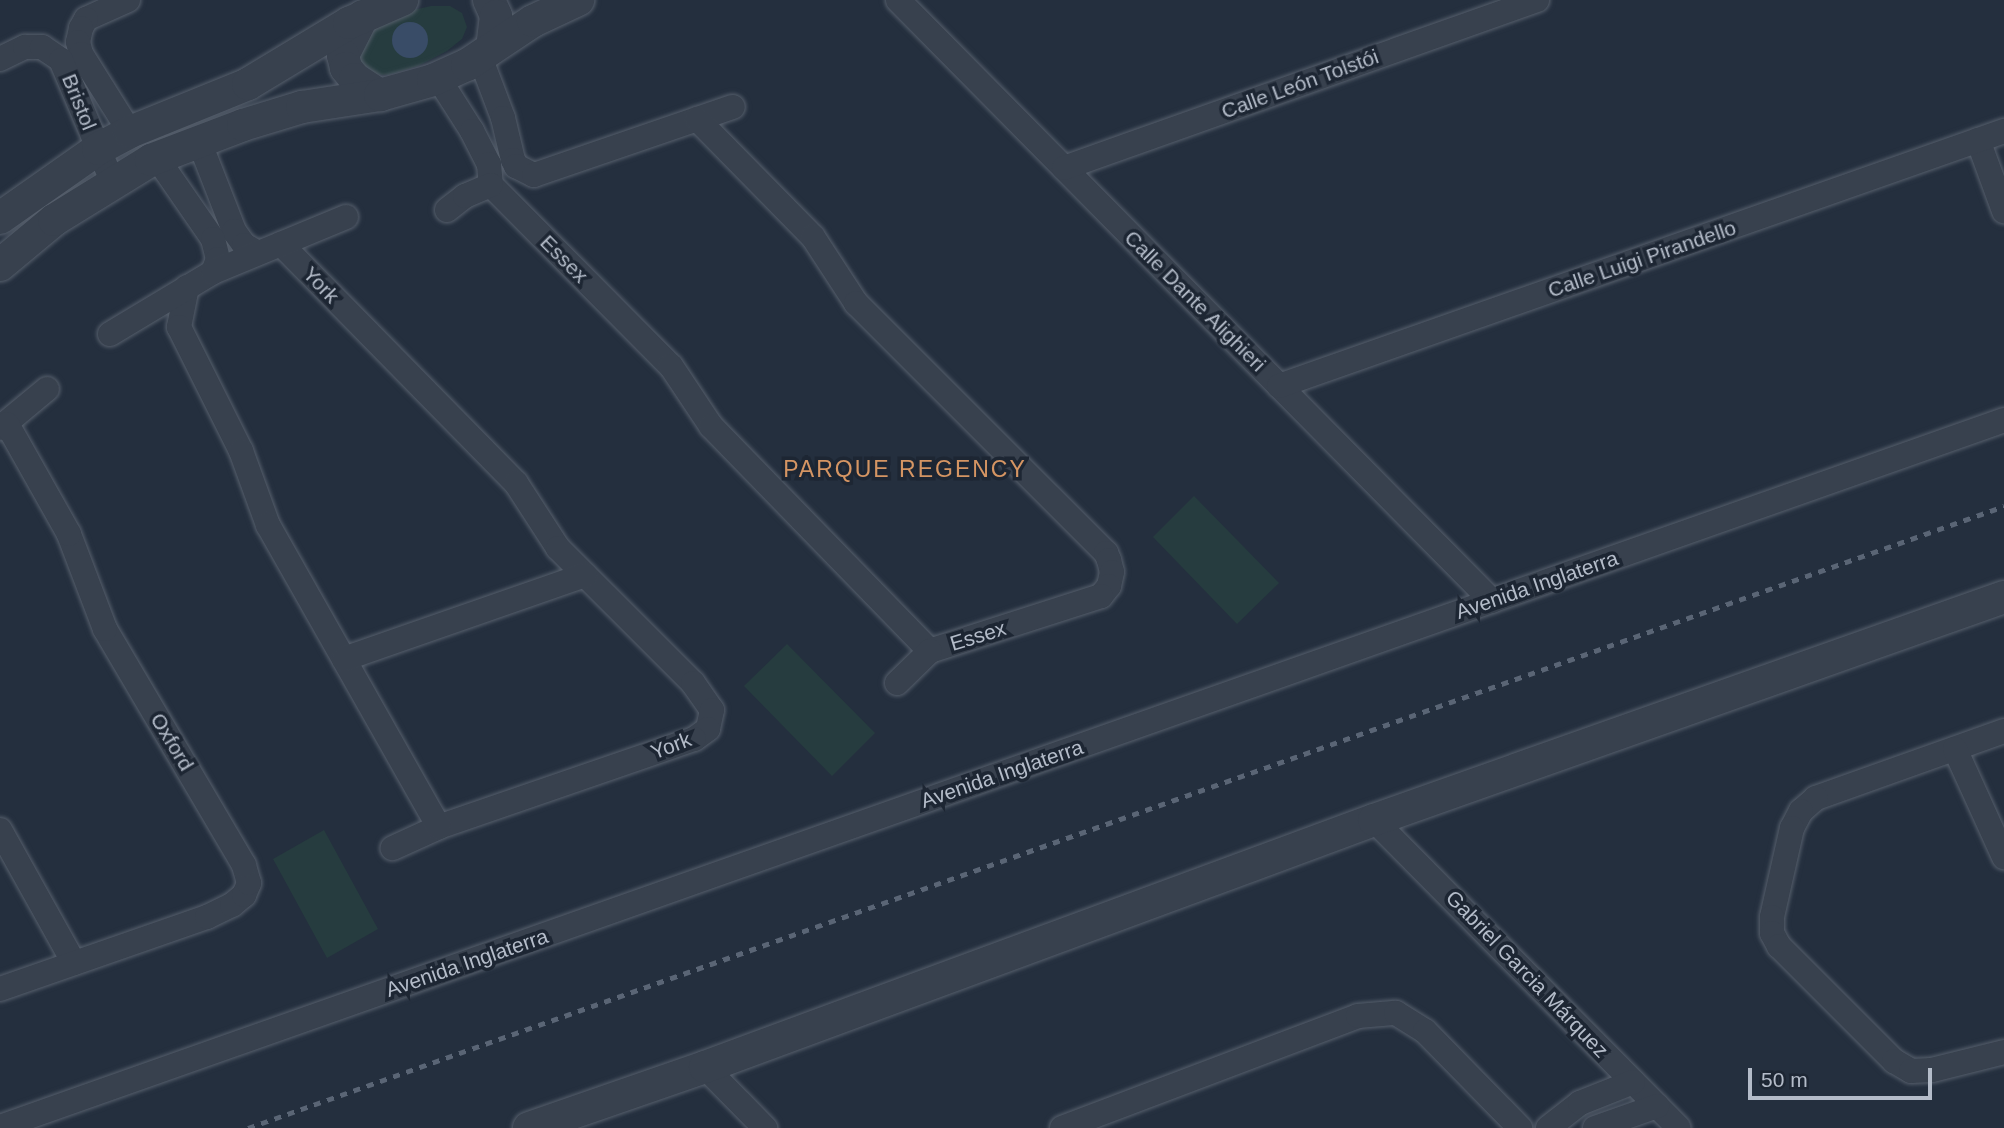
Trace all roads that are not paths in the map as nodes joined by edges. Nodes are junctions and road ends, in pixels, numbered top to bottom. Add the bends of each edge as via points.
1 (128, 0) edge
2 (402, 0) edge
3 (489, 0) edge
4 (579, 0) edge
5 (898, 0) edge
6 (1536, 0) edge
7 (363, 16) junction
8 (486, 52) junction
9 (0, 59) edge
10 (433, 80) junction
11 (380, 95) junction
12 (733, 107) dead end
13 (697, 119) junction
14 (2004, 131) edge
15 (130, 132) junction
16 (1978, 140) junction
17 (199, 141) junction
18 (98, 149) junction
19 (157, 158) junction
20 (1063, 168) junction
21 (112, 181) junction
22 (491, 185) junction
23 (447, 210) dead end
24 (2004, 211) edge
25 (346, 217) dead end
26 (0, 218) edge
27 (281, 243) junction
28 (258, 253) junction
29 (0, 265) edge
30 (213, 272) junction
31 (187, 286) junction
32 (110, 334) dead end
33 (1279, 386) junction
34 (47, 389) dead end
35 (2004, 420) edge
36 (4, 426) edge
37 (585, 575) junction
38 (2004, 597) edge
39 (1492, 601) junction
40 (930, 651) junction
41 (344, 659) junction
42 (897, 684) dead end
43 (2004, 731) edge
44 (1955, 749) junction
45 (1374, 820) junction
46 (439, 827) junction
47 (0, 830) edge
48 (393, 848) dead end
49 (2004, 858) edge
50 (74, 963) junction
51 (0, 989) edge
52 (2004, 1052) edge
53 (705, 1067) junction
54 (1633, 1082) junction
55 (1657, 1106) junction
56 (0, 1128) edge
57 (529, 1128) edge
58 (765, 1128) edge
59 (1062, 1128) edge
60 (1520, 1128) edge
61 (1548, 1128) edge
62 (1595, 1128) edge
63 (1679, 1128) edge

1 - 15 street, Bristol via 86,19 78,42
2 - 7 street
3 - 8 street via 496,16
4 - 8 street via 533,21
5 - 20 street, Calle Dante Alighieri
6 - 20 street, Calle León Tolstói
7 - 11 street via 343,55 355,79
7 - 15 street via 248,85
8 - 10 street
8 - 13 street via 513,160 526,173 534,175
9 - 18 street, Bristol via 25,47 42,47 61,60
10 - 11 street
10 - 22 street via 444,87 472,131 489,164
11 - 17 street via 302,107
12 - 13 street
13 - 40 street, Essex via 813,237 856,303 1106,552 1112,572 1101,596
14 - 16 street, Calle Luigi Pirandello
15 - 18 street
16 - 24 street
16 - 33 street, Calle Luigi Pirandello
17 - 19 street
17 - 28 street via 234,231 244,245
18 - 21 street, Bristol
18 - 26 street
19 - 21 street
19 - 30 street via 213,239 218,259
20 - 33 street, Calle Dante Alighieri
21 - 29 street via 54,220
22 - 23 street
22 - 40 street, Essex via 671,366 711,426
25 - 27 street, York
27 - 28 street, York
27 - 37 street, York via 516,483 558,548
28 - 30 street, York
30 - 31 street, York
31 - 32 street, York
31 - 41 street via 179,327 241,451 268,524
33 - 39 street, Calle Dante Alighieri
34 - 36 street, Oxford
35 - 39 street, Avenida Inglaterra
36 - 50 street, Oxford via 69,534 105,629 244,865 249,883 232,905
37 - 41 street
37 - 46 street, York via 704,695 712,710 708,729 694,739
38 - 45 street
39 - 56 street, Avenida Inglaterra
40 - 42 street
41 - 46 street
43 - 44 street
44 - 49 street
44 - 52 street via 1816,798 1801,811 1792,828 1772,933 1779,946 1894,1062 1911,1071
45 - 53 street
45 - 54 street, Gabriel Garcia Márquez
46 - 48 street, York
47 - 50 street
50 - 51 street, Oxford
53 - 57 street
53 - 58 street
54 - 55 street, Gabriel Garcia Márquez
54 - 61 street via 1580,1103
55 - 62 street
55 - 63 street, Gabriel Garcia Márquez
59 - 60 street via 1358,1016 1396,1013 1425,1031

